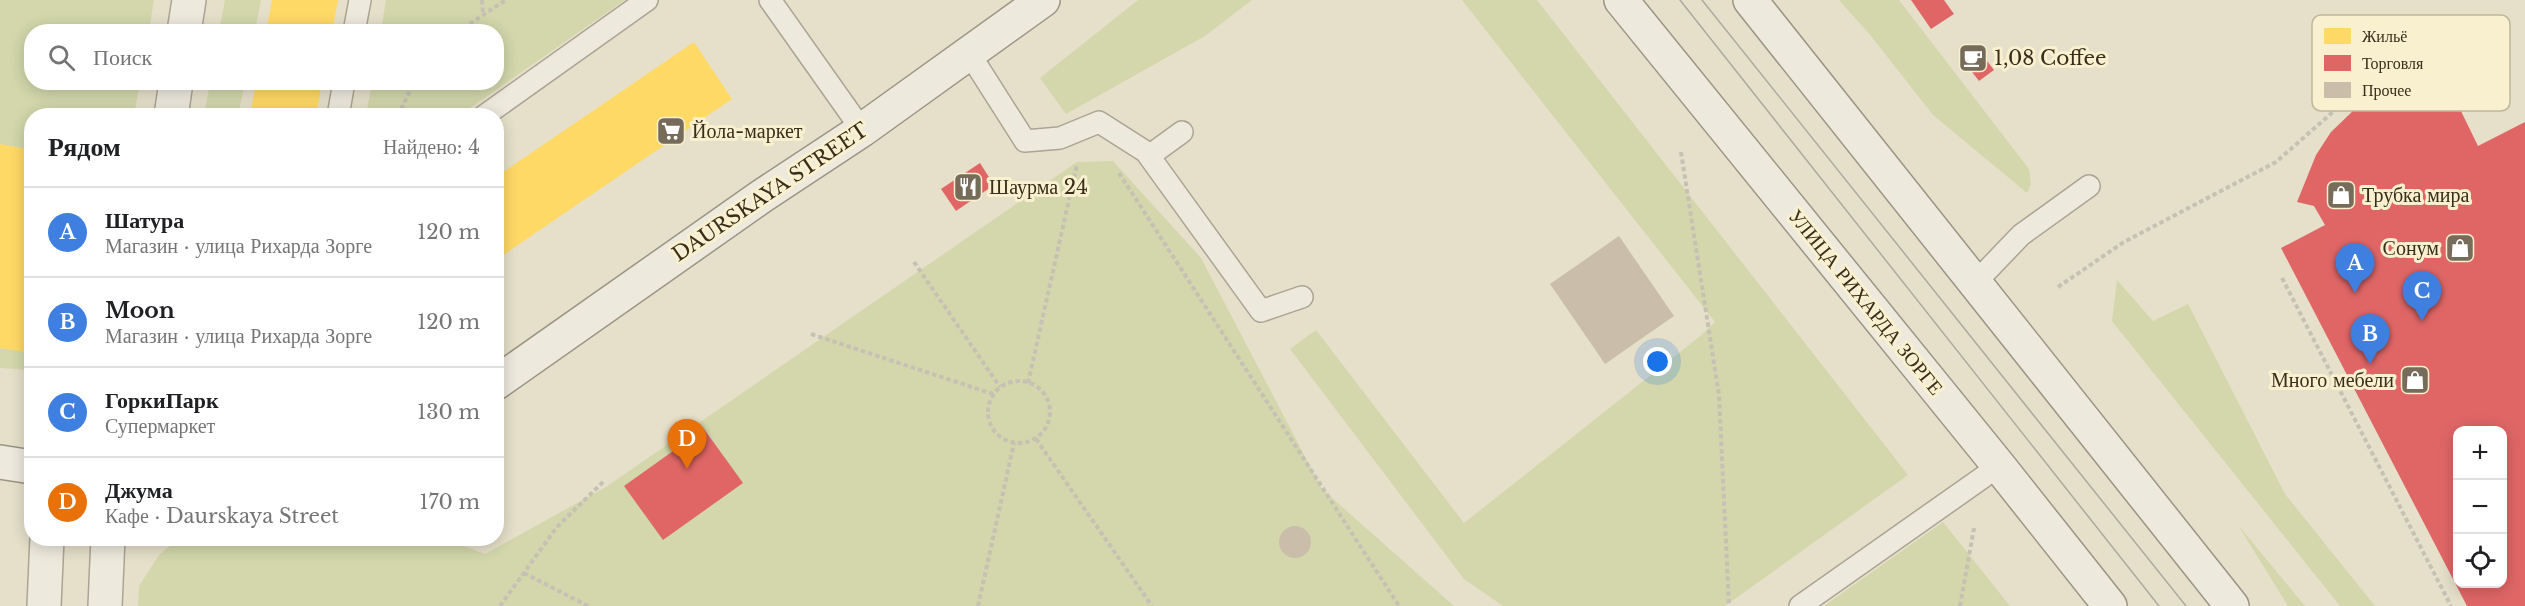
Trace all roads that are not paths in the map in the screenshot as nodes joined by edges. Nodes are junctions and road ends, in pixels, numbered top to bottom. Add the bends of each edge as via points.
1 (189, 0) edge
2 (360, 0) edge
3 (647, 0) edge
4 (770, 0) edge
5 (1042, 0) edge
6 (1621, 0) edge
7 (1750, 0) edge
8 (185, 24) edge
9 (356, 24) edge
10 (969, 53) junction
11 (175, 90) edge
12 (343, 90) edge
13 (172, 108) edge
14 (339, 108) edge
15 (495, 108) edge
16 (862, 130) junction
17 (1182, 132) dead end
18 (1149, 156) junction
19 (2089, 186) dead end
20 (1975, 283) junction
21 (1302, 297) dead end
22 (504, 377) edge
23 (0, 462) edge
24 (24, 466) edge
25 (1999, 466) junction
26 (47, 546) edge
27 (108, 546) edge
28 (44, 606) edge
29 (105, 606) edge
30 (1800, 606) edge
31 (2110, 606) edge
32 (2232, 606) edge

1 - 8 main road
2 - 9 lane
3 - 15 lane
4 - 16 lane
5 - 10 main road, DAURSKAYA STREET
6 - 25 main road, УЛИЦА РИХАРДА ЗОРГЕ
7 - 20 main road
10 - 16 main road, DAURSKAYA STREET
10 - 18 lane via 1025,141 1060,138 1099,122
11 - 13 main road
12 - 14 lane
16 - 22 main road, DAURSKAYA STREET
17 - 18 lane
18 - 21 lane via 1261,311
19 - 20 lane via 2020,235
20 - 32 main road
23 - 24 main road
25 - 30 lane
25 - 31 main road, УЛИЦА РИХАРДА ЗОРГЕ
26 - 28 main road
27 - 29 main road

